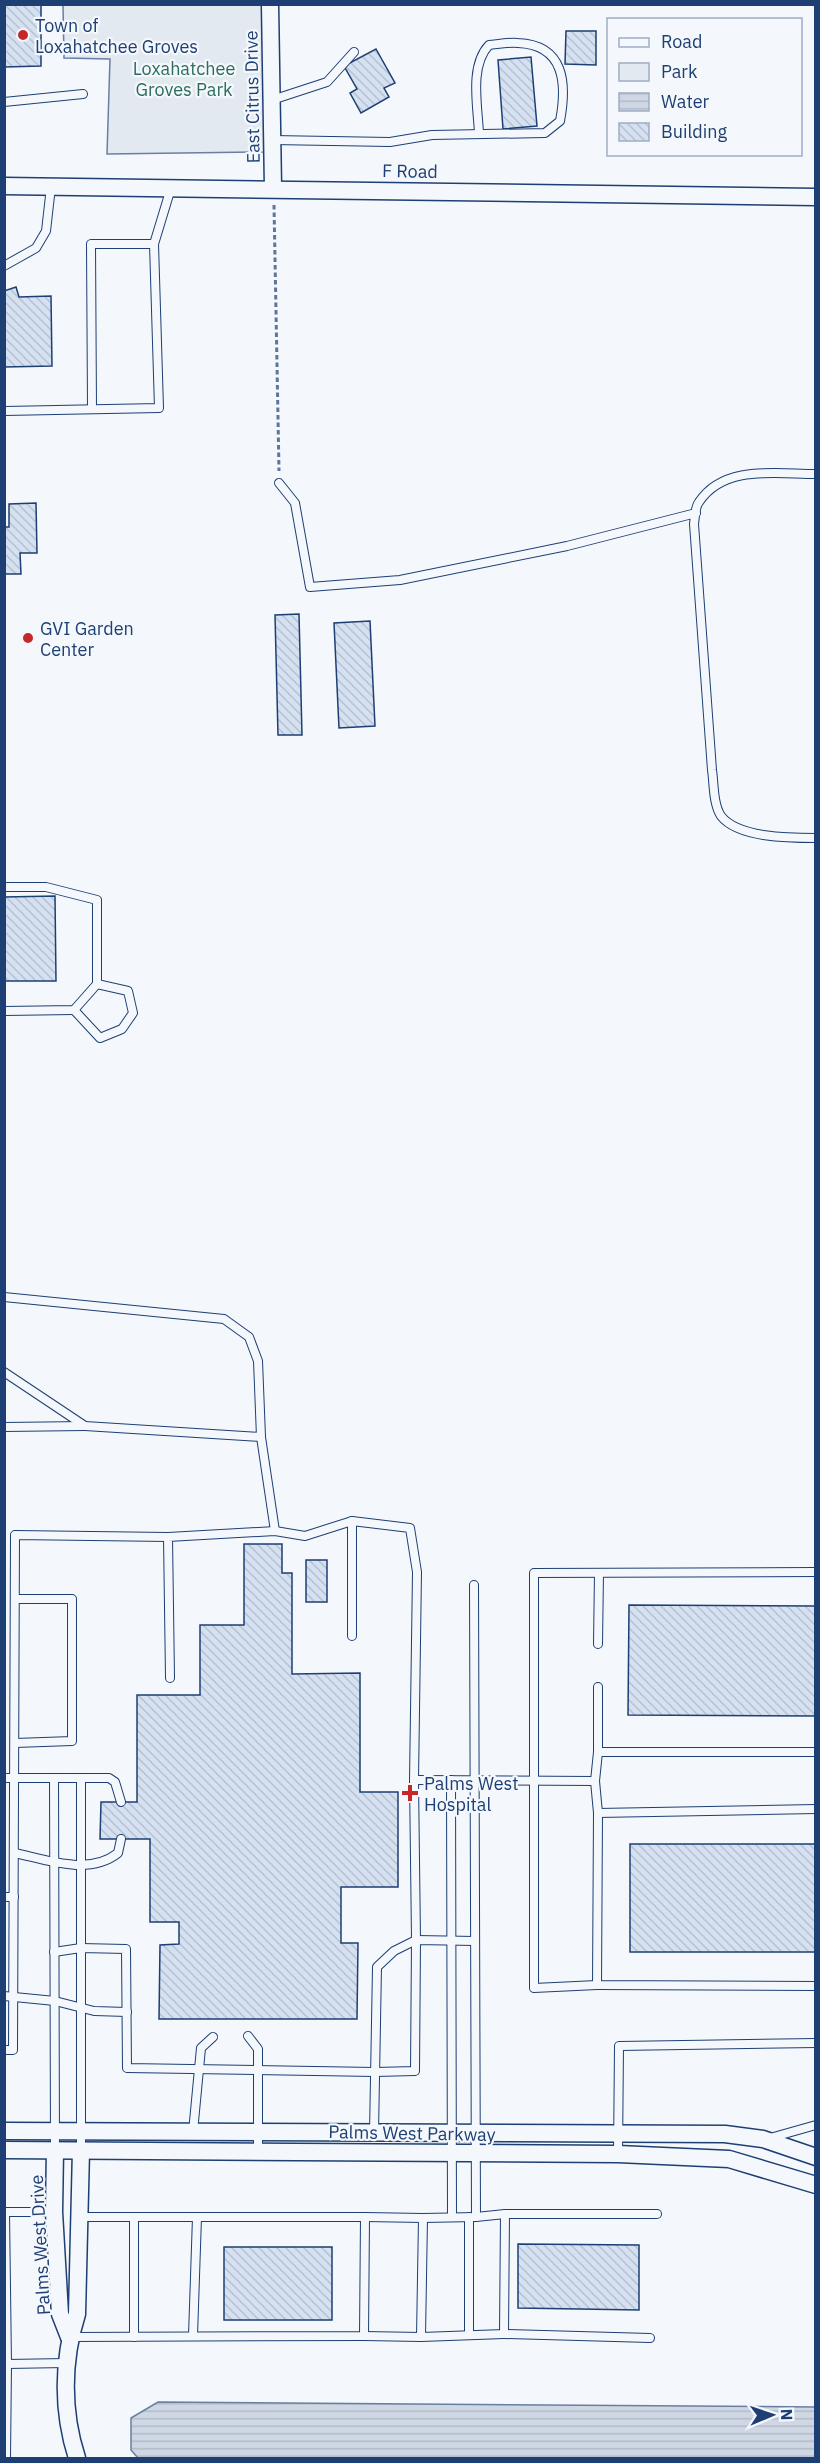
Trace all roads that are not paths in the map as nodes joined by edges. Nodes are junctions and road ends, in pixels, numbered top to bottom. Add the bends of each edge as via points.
1 (270, 4) edge
2 (354, 52) dead end
3 (83, 94) dead end
4 (272, 100) junction
5 (4, 102) edge
6 (480, 134) junction
7 (272, 140) junction
8 (4, 186) edge
9 (51, 187) junction
10 (171, 188) junction
11 (273, 188) junction
12 (816, 197) edge
13 (154, 244) junction
14 (4, 266) edge
15 (92, 409) junction
16 (4, 411) edge
17 (816, 474) edge
18 (279, 483) road end
19 (696, 513) junction
20 (816, 838) edge
21 (4, 886) edge
22 (97, 984) junction
23 (74, 1010) junction
24 (4, 1011) edge
25 (4, 1297) edge
26 (4, 1372) edge
27 (85, 1426) junction
28 (4, 1427) edge
29 (261, 1437) junction
30 (352, 1521) junction
31 (275, 1531) junction
32 (168, 1537) junction
33 (816, 1572) edge
34 (599, 1573) junction
35 (474, 1585) dead end
36 (15, 1599) junction
37 (352, 1636) dead end
38 (598, 1644) dead end
39 (170, 1678) dead end
40 (598, 1687) dead end
41 (15, 1743) junction
42 (598, 1752) junction
43 (816, 1752) edge
44 (4, 1778) edge
45 (15, 1778) junction
46 (54, 1778) junction
47 (81, 1778) junction
48 (414, 1780) junction
49 (451, 1780) junction
50 (474, 1780) junction
51 (536, 1780) junction
52 (595, 1780) junction
53 (121, 1802) dead end
54 (816, 1809) edge
55 (598, 1813) junction
56 (121, 1839) dead end
57 (15, 1853) junction
58 (55, 1862) junction
59 (81, 1865) junction
60 (9, 1897) edge
61 (416, 1940) junction
62 (475, 1941) junction
63 (450, 1942) junction
64 (81, 1948) junction
65 (54, 1952) junction
66 (9, 1956) edge
67 (597, 1985) junction
68 (816, 1986) edge
69 (9, 1996) edge
70 (55, 2001) junction
71 (81, 2006) junction
72 (127, 2012) junction
73 (213, 2037) dead end
74 (248, 2037) dead end
75 (816, 2043) edge
76 (4, 2050) edge
77 (199, 2069) junction
78 (258, 2070) junction
79 (375, 2072) junction
80 (816, 2125) edge
81 (4, 2131) edge
82 (55, 2132) junction
83 (81, 2132) junction
84 (193, 2132) junction
85 (258, 2132) junction
86 (374, 2133) junction
87 (451, 2133) junction
88 (476, 2133) junction
89 (618, 2134) junction
90 (763, 2139) junction
91 (4, 2150) edge
92 (55, 2150) junction
93 (81, 2150) junction
94 (258, 2151) junction
95 (451, 2153) junction
96 (476, 2154) junction
97 (618, 2154) junction
98 (816, 2157) edge
99 (816, 2185) edge
100 (5, 2212) edge
101 (54, 2212) junction
102 (505, 2214) junction
103 (657, 2214) dead end
104 (79, 2217) junction
105 (134, 2217) junction
106 (196, 2217) junction
107 (365, 2217) junction
108 (452, 2217) junction
109 (472, 2217) junction
110 (423, 2218) junction
111 (504, 2334) junction
112 (469, 2335) junction
113 (193, 2336) junction
114 (364, 2336) junction
115 (69, 2337) junction
116 (134, 2337) junction
117 (421, 2337) junction
118 (650, 2338) dead end
119 (66, 2363) junction
120 (6, 2364) edge
121 (6, 2458) edge
122 (77, 2458) edge

1 - 4 street, East Citrus Drive
2 - 4 lane via 327,82
3 - 5 lane
4 - 7 street, East Citrus Drive
6 - 6 lane via 544,133 560,121 563,84 558,63 544,48 519,42 489,45 481,54 477,77
6 - 7 lane via 432,135 390,142
7 - 11 street, East Citrus Drive
8 - 9 street, F Road
9 - 10 street, F Road
9 - 14 lane via 46,231 36,248
10 - 11 street, F Road
10 - 13 lane
11 - 12 street, F Road
13 - 15 lane via 92,244
13 - 15 lane via 159,408
15 - 16 lane
17 - 19 lane via 740,474 714,484 698,503
18 - 19 lane via 294,503 309,587 400,580 567,546
19 - 20 lane via 712,770 721,815 736,827 762,834
21 - 22 lane via 46,887 97,900
22 - 23 lane
22 - 23 lane via 128,991 133,1013 122,1029 100,1038
23 - 24 lane
25 - 29 lane via 224,1319 249,1337 258,1361
26 - 27 lane
27 - 28 lane
27 - 29 lane
29 - 31 lane
30 - 31 lane via 305,1536
30 - 37 lane
30 - 48 lane via 410,1528 417,1572
31 - 32 lane
32 - 36 lane via 15,1535
32 - 39 lane
33 - 34 lane
34 - 38 lane
34 - 51 lane via 534,1573
35 - 50 lane
36 - 41 lane
36 - 41 lane via 72,1599 72,1741
40 - 42 lane
41 - 45 lane
42 - 43 lane
42 - 52 lane
44 - 45 lane
45 - 46 lane
45 - 57 lane
46 - 47 lane
46 - 58 lane
47 - 53 lane via 108,1778 115,1782
47 - 59 lane
48 - 49 lane
48 - 61 lane
49 - 50 lane
49 - 63 lane
50 - 51 lane
50 - 62 lane
51 - 52 lane
51 - 67 lane via 534,1988
52 - 55 lane
54 - 55 lane
55 - 67 lane
56 - 59 lane via 118,1853 110,1860
57 - 58 lane
57 - 60 lane
58 - 59 lane
58 - 65 lane
59 - 64 lane
60 - 66 lane
61 - 63 lane
61 - 79 lane via 394,1951 377,1967
61 - 79 lane via 416,2071
62 - 63 lane
62 - 88 lane
63 - 87 lane
64 - 65 lane
64 - 71 lane
64 - 72 lane via 126,1949
65 - 70 lane
66 - 69 lane
67 - 68 lane
69 - 70 lane
69 - 76 lane via 13,2050
70 - 71 lane
70 - 82 lane
71 - 72 lane via 94,2011
71 - 83 lane
72 - 77 lane via 128,2068
73 - 77 lane via 201,2048
74 - 78 lane via 258,2049
75 - 89 lane via 619,2046
77 - 78 lane
77 - 84 lane
78 - 79 lane
78 - 85 lane
79 - 86 lane
80 - 90 lane
81 - 82 street, Palms West Parkway
82 - 83 street, Palms West Parkway
82 - 92 lane
83 - 84 street, Palms West Parkway
83 - 93 lane
84 - 85 street, Palms West Parkway
85 - 86 street, Palms West Parkway
85 - 94 lane
86 - 87 street, Palms West Parkway
87 - 88 street, Palms West Parkway
87 - 95 lane
88 - 89 street, Palms West Parkway
88 - 96 lane
89 - 90 street, Palms West Parkway via 725,2134
89 - 97 lane
90 - 98 street, Palms West Parkway
91 - 92 street, Palms West Parkway
92 - 93 street, Palms West Parkway
92 - 101 street, Palms West Drive
93 - 94 street, Palms West Parkway
93 - 104 street, Palms West Drive
94 - 95 street, Palms West Parkway
95 - 96 street, Palms West Parkway
95 - 108 lane
96 - 97 street, Palms West Parkway
96 - 109 lane
97 - 99 street, Palms West Parkway via 729,2159
100 - 101 lane
100 - 120 lane
101 - 115 street, Palms West Drive via 60,2314
102 - 103 lane
102 - 109 lane
102 - 111 lane
104 - 105 lane
104 - 115 street, Palms West Drive via 77,2314
105 - 106 lane
105 - 116 lane
106 - 107 lane
106 - 113 lane
107 - 110 lane
107 - 114 lane
108 - 109 lane
108 - 110 lane
109 - 112 lane
110 - 117 lane
111 - 112 lane
111 - 118 lane
112 - 117 lane
113 - 114 lane
113 - 116 lane
114 - 117 lane
115 - 116 lane
115 - 119 street, Palms West Drive
119 - 120 lane
119 - 122 street, Palms West Drive via 66,2416
120 - 121 lane

